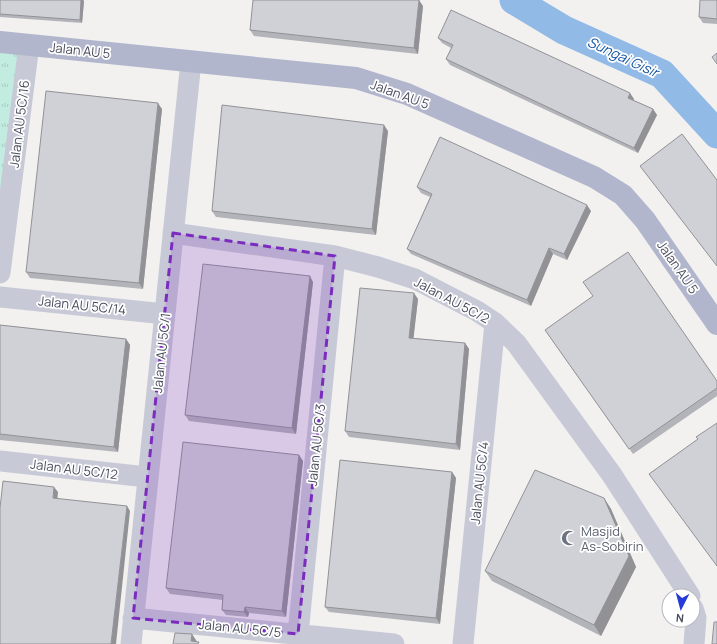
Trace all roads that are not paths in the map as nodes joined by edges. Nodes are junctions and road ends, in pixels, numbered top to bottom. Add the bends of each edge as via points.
1 (0, 42) edge
2 (28, 45) junction
3 (191, 61) junction
4 (173, 233) junction
5 (335, 256) junction
6 (0, 273) edge
7 (0, 297) edge
8 (165, 314) junction
9 (496, 323) junction
10 (717, 324) edge
11 (0, 461) edge
12 (147, 477) junction
13 (685, 588) edge
14 (133, 618) junction
15 (695, 628) edge
16 (298, 634) junction
17 (130, 644) edge
18 (394, 644) edge
19 (463, 644) edge
20 (694, 644) edge

1 - 2 main road, Jalan AU 5
2 - 3 main road, Jalan AU 5
2 - 6 street, Jalan AU 5C/16
3 - 4 street, Jalan AU 5C/1
3 - 10 main road, Jalan AU 5 via 363,81 407,94 594,178 623,195 645,220
4 - 5 street, Jalan AU 5C/2
4 - 8 street, Jalan AU 5C/1
5 - 9 street, Jalan AU 5C/2 via 415,279
5 - 16 street, Jalan AU 5C/3
7 - 8 street, Jalan AU 5C/14
8 - 12 street, Jalan AU 5C/1
9 - 13 street, Jalan AU 5C/2 via 516,342 612,475
9 - 19 street, Jalan AU 5C/4
11 - 12 street, Jalan AU 5C/12
12 - 14 street, Jalan AU 5C/1
14 - 16 street, Jalan AU 5C/5
14 - 17 street, Jalan AU 5C/1
15 - 20 street
16 - 18 street, Jalan AU 5C/5

